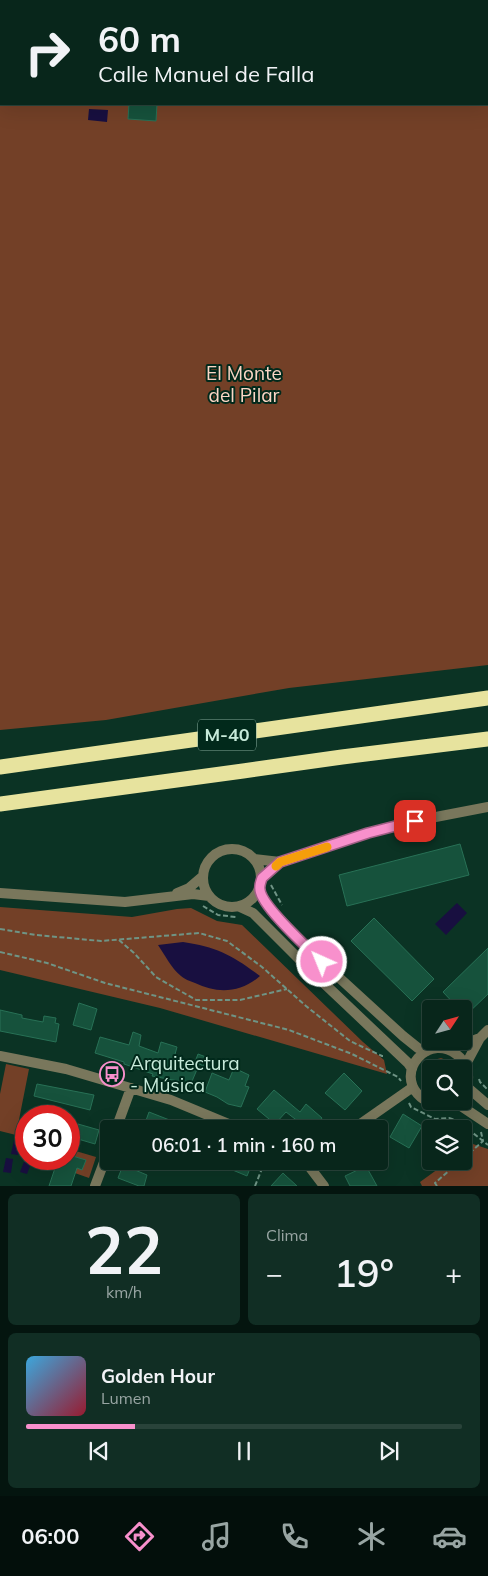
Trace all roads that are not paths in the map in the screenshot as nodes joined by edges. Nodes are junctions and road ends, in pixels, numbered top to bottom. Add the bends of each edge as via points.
1 (488, 700) edge
2 (488, 739) edge
3 (439, 744) junction
4 (488, 747) edge
5 (0, 766) edge
6 (0, 804) edge
7 (488, 807) edge
8 (254, 859) junction
9 (280, 862) junction
10 (203, 876) junction
11 (262, 878) junction
12 (260, 889) junction
13 (0, 893) edge
14 (170, 896) junction
15 (209, 896) junction
16 (240, 907) junction
17 (488, 1030) edge
18 (480, 1038) junction
19 (472, 1041) edge
20 (431, 1050) edge
21 (449, 1050) edge
22 (427, 1051) junction
23 (0, 1056) edge
24 (462, 1060) edge
25 (468, 1060) edge
26 (412, 1069) junction
27 (131, 1088) junction
28 (409, 1090) junction
29 (472, 1095) edge
30 (422, 1099) edge
31 (488, 1105) edge
32 (467, 1110) edge
33 (119, 1120) edge
34 (219, 1120) edge
35 (366, 1120) edge
36 (488, 1124) edge
37 (101, 1170) edge
38 (312, 1170) edge
39 (95, 1186) edge
40 (324, 1186) edge

1 - 5 highway, M-40
2 - 3 highway, M-40
3 - 4 highway
3 - 6 highway, M-40
7 - 9 street via 368,833
8 - 9 street
8 - 10 street via 240,850 223,851 210,860
8 - 11 street
9 - 11 street
10 - 14 street via 189,888
10 - 15 street
11 - 12 street
12 - 16 street via 255,897
12 - 22 street via 274,913 322,962 402,1036
13 - 14 street via 125,902
14 - 15 street
15 - 16 street via 228,908
16 - 26 street via 253,913
17 - 18 street
18 - 19 street
18 - 25 street
20 - 22 street
21 - 24 street
22 - 26 street
23 - 27 street via 66,1069
26 - 28 street
27 - 33 street
27 - 34 street
28 - 30 street
28 - 35 street
29 - 31 street
32 - 36 street
37 - 39 street
38 - 40 street

